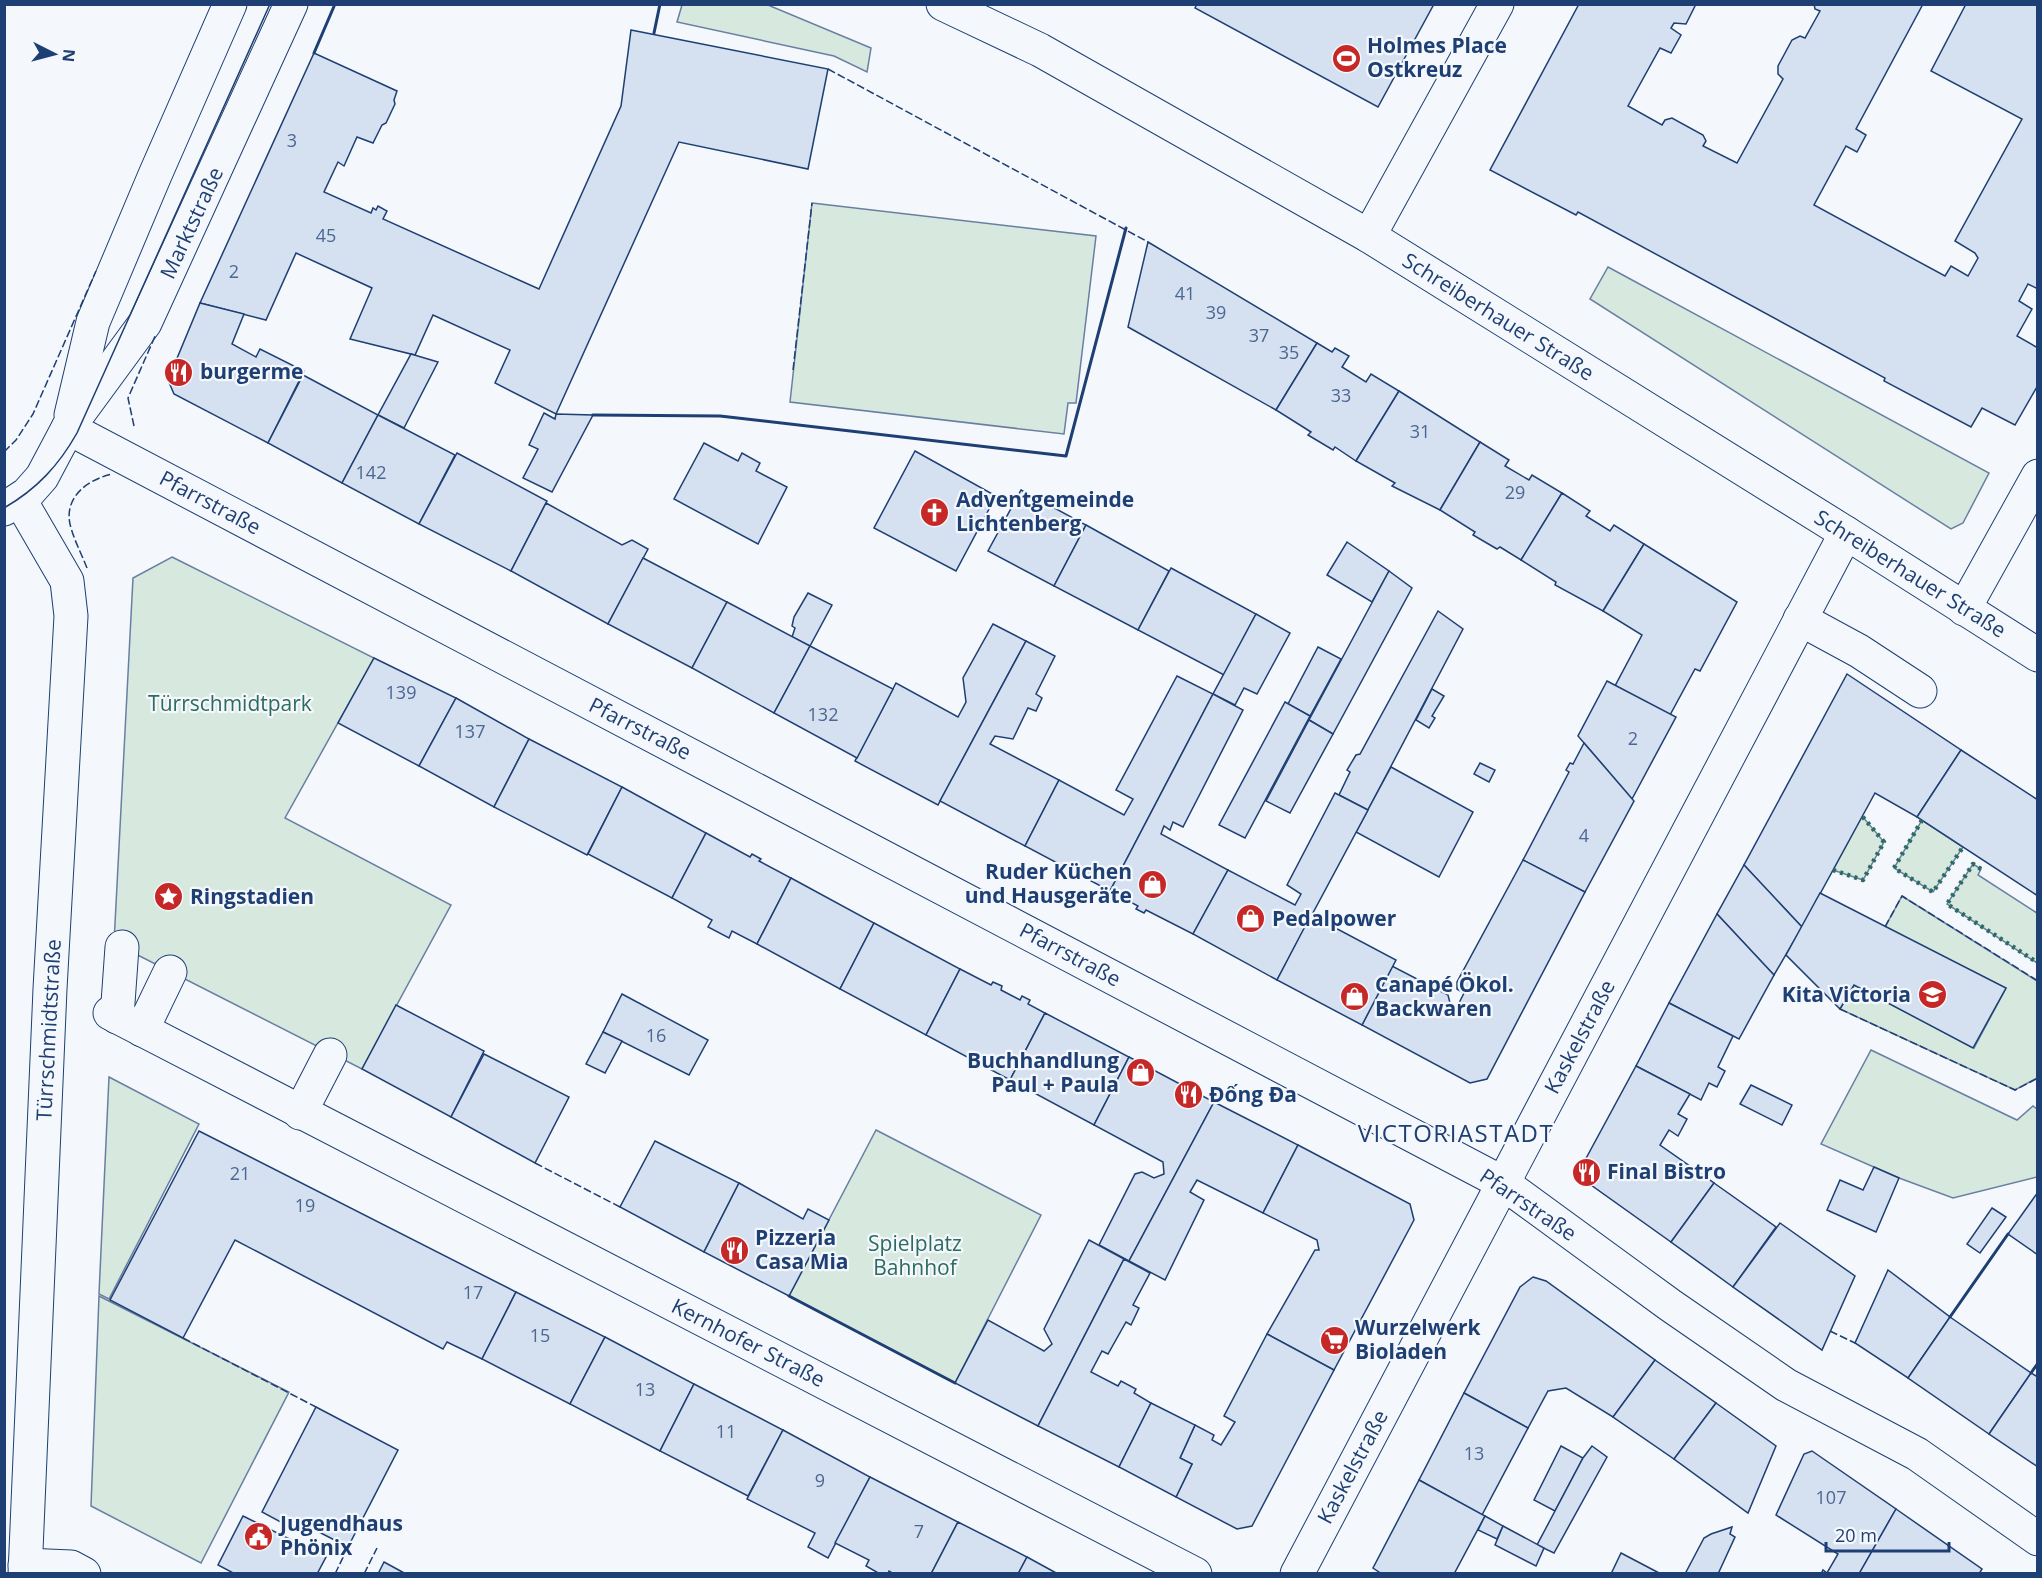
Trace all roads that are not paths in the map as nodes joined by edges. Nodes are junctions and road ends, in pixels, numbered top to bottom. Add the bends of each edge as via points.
1 (230, 4) edge
2 (291, 4) edge
3 (943, 4) edge
4 (1497, 4) edge
5 (1369, 236) junction
6 (68, 428) junction
7 (2037, 476) edge
8 (12, 504) edge
9 (1846, 533) junction
10 (1964, 609) junction
11 (1800, 619) junction
12 (2037, 655) edge
13 (1920, 691) dead end
14 (122, 946) dead end
15 (170, 972) dead end
16 (123, 1020) junction
17 (330, 1055) dead end
18 (300, 1113) junction
19 (1503, 1183) junction
20 (2037, 1539) edge
21 (25, 1570) edge
22 (84, 1574) edge
23 (1195, 1574) edge
24 (1297, 1574) edge

1 - 6 street, Marktstraße via 93,322
2 - 6 street, Marktstraße via 145,323
3 - 5 street, Schreiberhauer Straße via 1040,50
4 - 5 street
5 - 9 street, Schreiberhauer Straße
6 - 8 street, Marktstraße via 42,477
6 - 19 street, Pfarrstraße
7 - 10 street
8 - 21 street, Türrschmidtstraße via 68,581 71,616 50,989
9 - 10 street, Schreiberhauer Straße
9 - 11 street, Kaskelstraße
10 - 12 street, Schreiberhauer Straße
11 - 13 street
11 - 19 street, Kaskelstraße
14 - 16 street
15 - 16 street
16 - 18 street, Kernhofer Straße
17 - 18 street
18 - 23 street, Kernhofer Straße
19 - 20 street, Pfarrstraße via 1786,1385 1917,1454
19 - 24 street, Kaskelstraße
21 - 22 street via 71,1567

